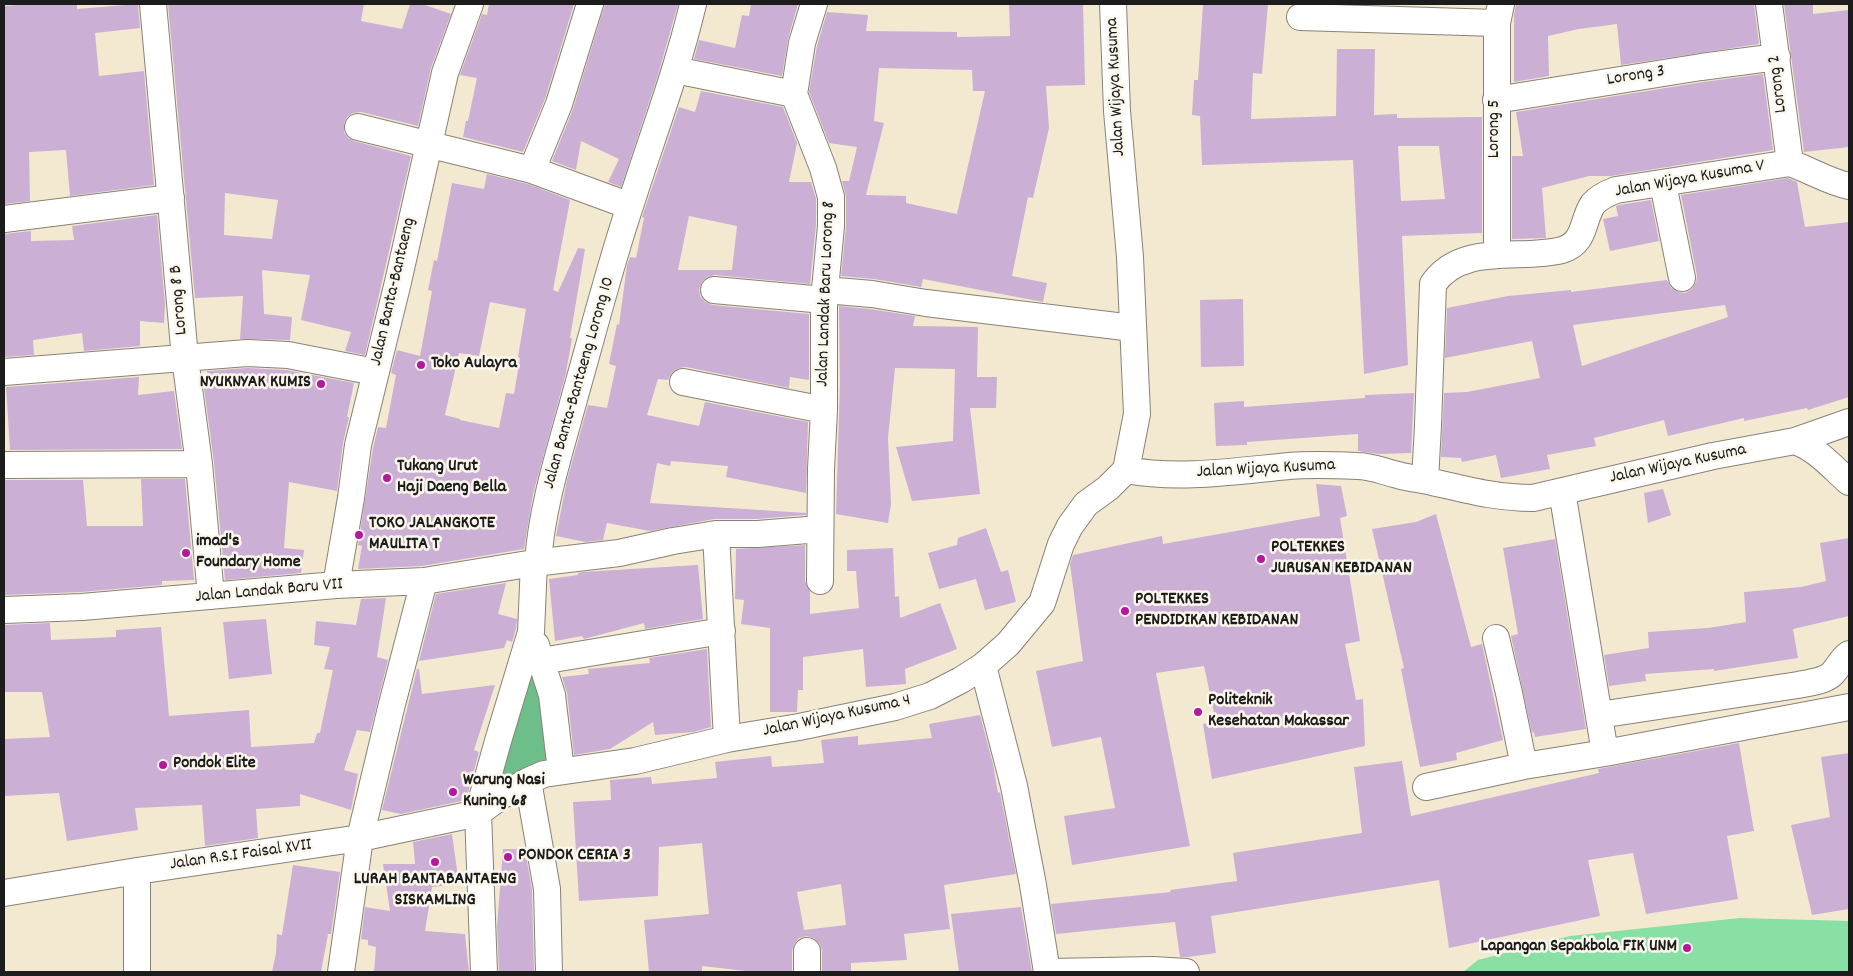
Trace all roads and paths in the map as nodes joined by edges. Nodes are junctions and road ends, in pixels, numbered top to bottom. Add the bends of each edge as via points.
1 (153, 4) edge
2 (470, 4) edge
3 (590, 4) edge
4 (693, 4) edge
5 (814, 4) edge
6 (1113, 4) edge
7 (1769, 4) edge
8 (1499, 14) edge
9 (1300, 17) dead end
10 (1777, 58) junction
11 (675, 70) junction
12 (794, 94) junction
13 (1496, 100) junction
14 (358, 127) dead end
15 (428, 145) junction
16 (1790, 163) junction
17 (532, 170) junction
18 (1663, 184) junction
19 (1849, 186) edge
20 (171, 198) junction
21 (630, 206) junction
22 (4, 220) edge
23 (1497, 255) junction
24 (1682, 278) dead end
25 (714, 290) dead end
26 (824, 295) junction
27 (1133, 328) junction
28 (185, 358) junction
29 (4, 372) edge
30 (375, 372) junction
31 (683, 382) dead end
32 (824, 410) junction
33 (1849, 422) edge
34 (1794, 440) junction
35 (199, 464) junction
36 (4, 465) edge
37 (1126, 470) junction
38 (1425, 480) junction
39 (1849, 482) edge
40 (1562, 491) junction
41 (820, 529) junction
42 (716, 534) junction
43 (536, 562) junction
44 (424, 581) junction
45 (820, 581) dead end
46 (336, 586) junction
47 (211, 596) junction
48 (4, 610) edge
49 (722, 631) junction
50 (531, 632) junction
51 (1496, 638) dead end
52 (1849, 654) edge
53 (541, 661) junction
54 (983, 666) junction
55 (1849, 707) edge
56 (1599, 715) junction
57 (727, 739) junction
58 (1605, 753) junction
59 (1524, 766) junction
60 (561, 771) junction
61 (528, 780) junction
62 (1426, 787) dead end
63 (478, 813) junction
64 (360, 838) junction
65 (137, 871) junction
66 (4, 893) edge
67 (137, 972) edge
68 (341, 972) edge
69 (484, 972) edge
70 (549, 972) edge
71 (1047, 972) edge
72 (1051, 972) edge
73 (1186, 972) edge

1 - 20 street, Lorong 8 B
2 - 15 street, Jalan Banta-Bantaeng via 445,73
3 - 17 street via 559,104
4 - 11 street, Jalan Banta-Bantaeng Lorong 10
5 - 12 street via 802,43
6 - 27 street, Jalan Wijaya Kusuma via 1117,111
7 - 10 street, Lorong 2
8 - 9 street
8 - 13 street, Lorong 5
10 - 13 street, Lorong 3 via 1692,68
10 - 16 street, Lorong 2
11 - 12 street
11 - 21 street, Jalan Banta-Bantaeng Lorong 10
12 - 26 street, Jalan Landak Baru Lorong 8 via 832,197
13 - 23 street, Lorong 5
14 - 15 street
15 - 17 street
15 - 30 street, Jalan Banta-Bantaeng
16 - 18 street, Jalan Wijaya Kusuma V
16 - 19 street, Jalan Wijaya Kusuma V
17 - 21 street
18 - 23 street, Jalan Wijaya Kusuma V via 1616,190 1603,196 1594,204 1578,240 1563,250
18 - 24 street
20 - 22 street
20 - 28 street, Lorong 8 B
21 - 43 street, Jalan Banta-Bantaeng Lorong 10 via 547,499
23 - 38 street, Jalan Wijaya Kusuma V via 1451,266 1433,284
25 - 26 street
26 - 27 street via 872,294
26 - 32 street, Jalan Landak Baru Lorong 8
27 - 37 street, Jalan Wijaya Kusuma via 1137,414
28 - 29 street
28 - 30 street via 247,353 288,354
28 - 35 street, Lorong 8 B
30 - 46 street, Jalan Banta-Bantaeng via 358,445
31 - 32 street
32 - 41 street, Jalan Landak Baru Lorong 8
33 - 34 street, Jalan Wijaya Kusuma
34 - 39 street via 1819,454
34 - 40 street, Jalan Wijaya Kusuma
35 - 36 street
35 - 47 street, Lorong 8 B
37 - 38 street, Jalan Wijaya Kusuma via 1174,475 1320,464 1379,469
37 - 54 street, Jalan Wijaya Kusuma 4 via 1086,504 1061,544 1042,603 1008,644
38 - 40 street, Jalan Wijaya Kusuma via 1511,498 1533,498
40 - 56 street
41 - 42 street
41 - 45 street, Jalan Landak Baru Lorong 8
42 - 43 street via 619,553
42 - 49 street
43 - 44 street, Jalan Landak Baru VII
43 - 50 street, Jalan Banta-Bantaeng Lorong 10
44 - 46 street, Jalan Landak Baru VII
44 - 64 street
46 - 47 street, Jalan Landak Baru VII
47 - 48 street, Jalan Landak Baru VII
49 - 53 street
49 - 57 street
50 - 53 street
50 - 63 street
51 - 59 street
52 - 56 street via 1840,660 1832,674 1821,680
53 - 60 street via 552,695
54 - 57 street, Jalan Wijaya Kusuma 4 via 930,696 895,708
54 - 71 street via 1015,794
55 - 58 street
56 - 58 street
57 - 60 street, Jalan Wijaya Kusuma 4 via 635,761
58 - 59 street
59 - 62 street
60 - 61 street, Jalan Wijaya Kusuma 4
61 - 63 street, Jalan Wijaya Kusuma 4
61 - 70 street via 547,889
63 - 64 street, Jalan R.S.I Faisal XVII
63 - 69 street
64 - 65 street, Jalan R.S.I Faisal XVII
64 - 68 street
65 - 66 street, Jalan R.S.I Faisal XVII
65 - 67 street
72 - 73 street

